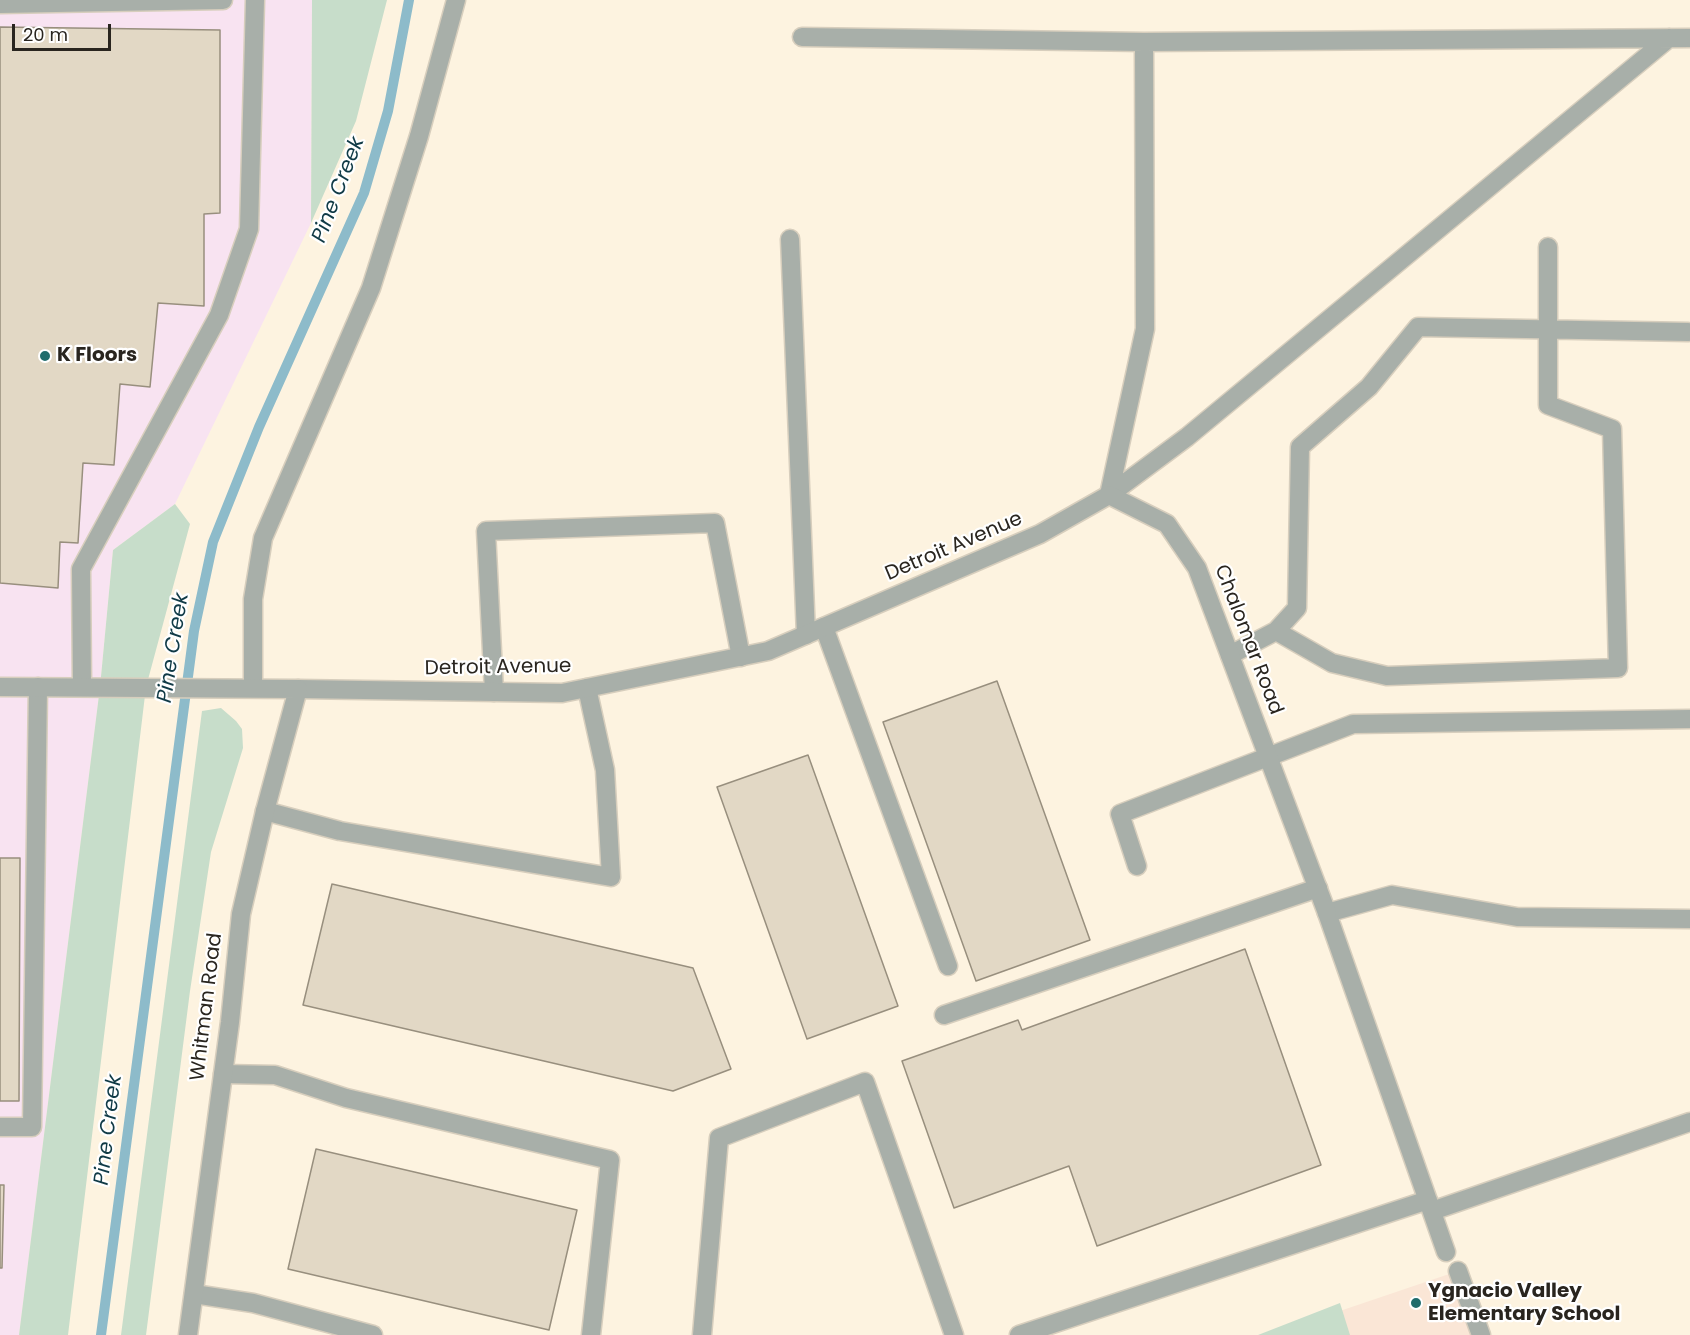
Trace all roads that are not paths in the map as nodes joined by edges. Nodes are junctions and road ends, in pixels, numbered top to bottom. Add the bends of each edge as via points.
1 (223, 0) edge
2 (255, 0) edge
3 (456, 0) edge
4 (0, 4) edge
5 (802, 37) dead end
6 (1669, 38) junction
7 (1690, 38) edge
8 (1144, 42) junction
9 (790, 239) dead end
10 (1548, 247) dead end
11 (1548, 329) junction
12 (1688, 332) dead end
13 (1109, 495) junction
14 (824, 627) junction
15 (1276, 631) junction
16 (806, 635) junction
17 (1230, 655) junction
18 (741, 657) junction
19 (0, 687) edge
20 (38, 687) junction
21 (82, 687) junction
22 (253, 688) junction
23 (587, 688) junction
24 (298, 689) junction
25 (494, 692) junction
26 (1690, 719) edge
27 (1269, 759) junction
28 (265, 811) junction
29 (1137, 866) dead end
30 (1318, 888) junction
31 (1327, 913) junction
32 (1690, 919) edge
33 (948, 966) dead end
34 (944, 1015) dead end
35 (223, 1074) junction
36 (1690, 1122) edge
37 (0, 1126) edge
38 (1430, 1205) junction
39 (1446, 1252) dead end
40 (1458, 1271) dead end
41 (194, 1294) junction
42 (188, 1335) edge
43 (373, 1335) edge
44 (591, 1335) edge
45 (702, 1335) edge
46 (954, 1335) edge
47 (1019, 1335) edge
48 (1481, 1335) edge

1 - 4 street
2 - 21 street via 249,229 219,315 81,569
3 - 22 street via 419,136 371,288 263,538 253,599
5 - 8 street
6 - 7 street
6 - 8 street
6 - 13 street via 1187,437
8 - 13 street via 1145,329
9 - 16 street
10 - 11 street
11 - 12 street
11 - 15 street via 1418,327 1369,387 1300,447 1297,608
11 - 15 street via 1548,405 1612,429 1618,668 1387,675 1332,663
13 - 14 street, Detroit Avenue via 1040,534
13 - 17 street, Chalomar Road via 1167,524 1197,568
14 - 16 street, Detroit Avenue
14 - 33 street
15 - 17 street
16 - 18 street, Detroit Avenue
17 - 27 street, Chalomar Road
18 - 23 street, Detroit Avenue
18 - 25 street via 715,523 486,531
19 - 20 street, Detroit Avenue
20 - 21 street, Detroit Avenue
20 - 37 street via 32,1127
21 - 22 street, Detroit Avenue
22 - 24 street, Detroit Avenue
23 - 25 street, Detroit Avenue via 562,693
23 - 28 street via 605,770 611,877 339,831
24 - 25 street, Detroit Avenue
24 - 28 street, Whitman Road
26 - 27 street via 1353,724
27 - 29 street via 1120,814
27 - 30 street, Chalomar Road
28 - 35 street, Whitman Road via 241,914
30 - 31 street, Chalomar Road
30 - 34 street
31 - 32 street via 1392,895 1517,917
31 - 38 street, Chalomar Road
35 - 41 street, Whitman Road
35 - 44 street via 275,1075 346,1098 610,1160
36 - 38 street
38 - 39 street, Chalomar Road
38 - 47 street
40 - 48 street
41 - 42 street, Whitman Road
41 - 43 street via 253,1303
45 - 46 street via 718,1138 864,1082

